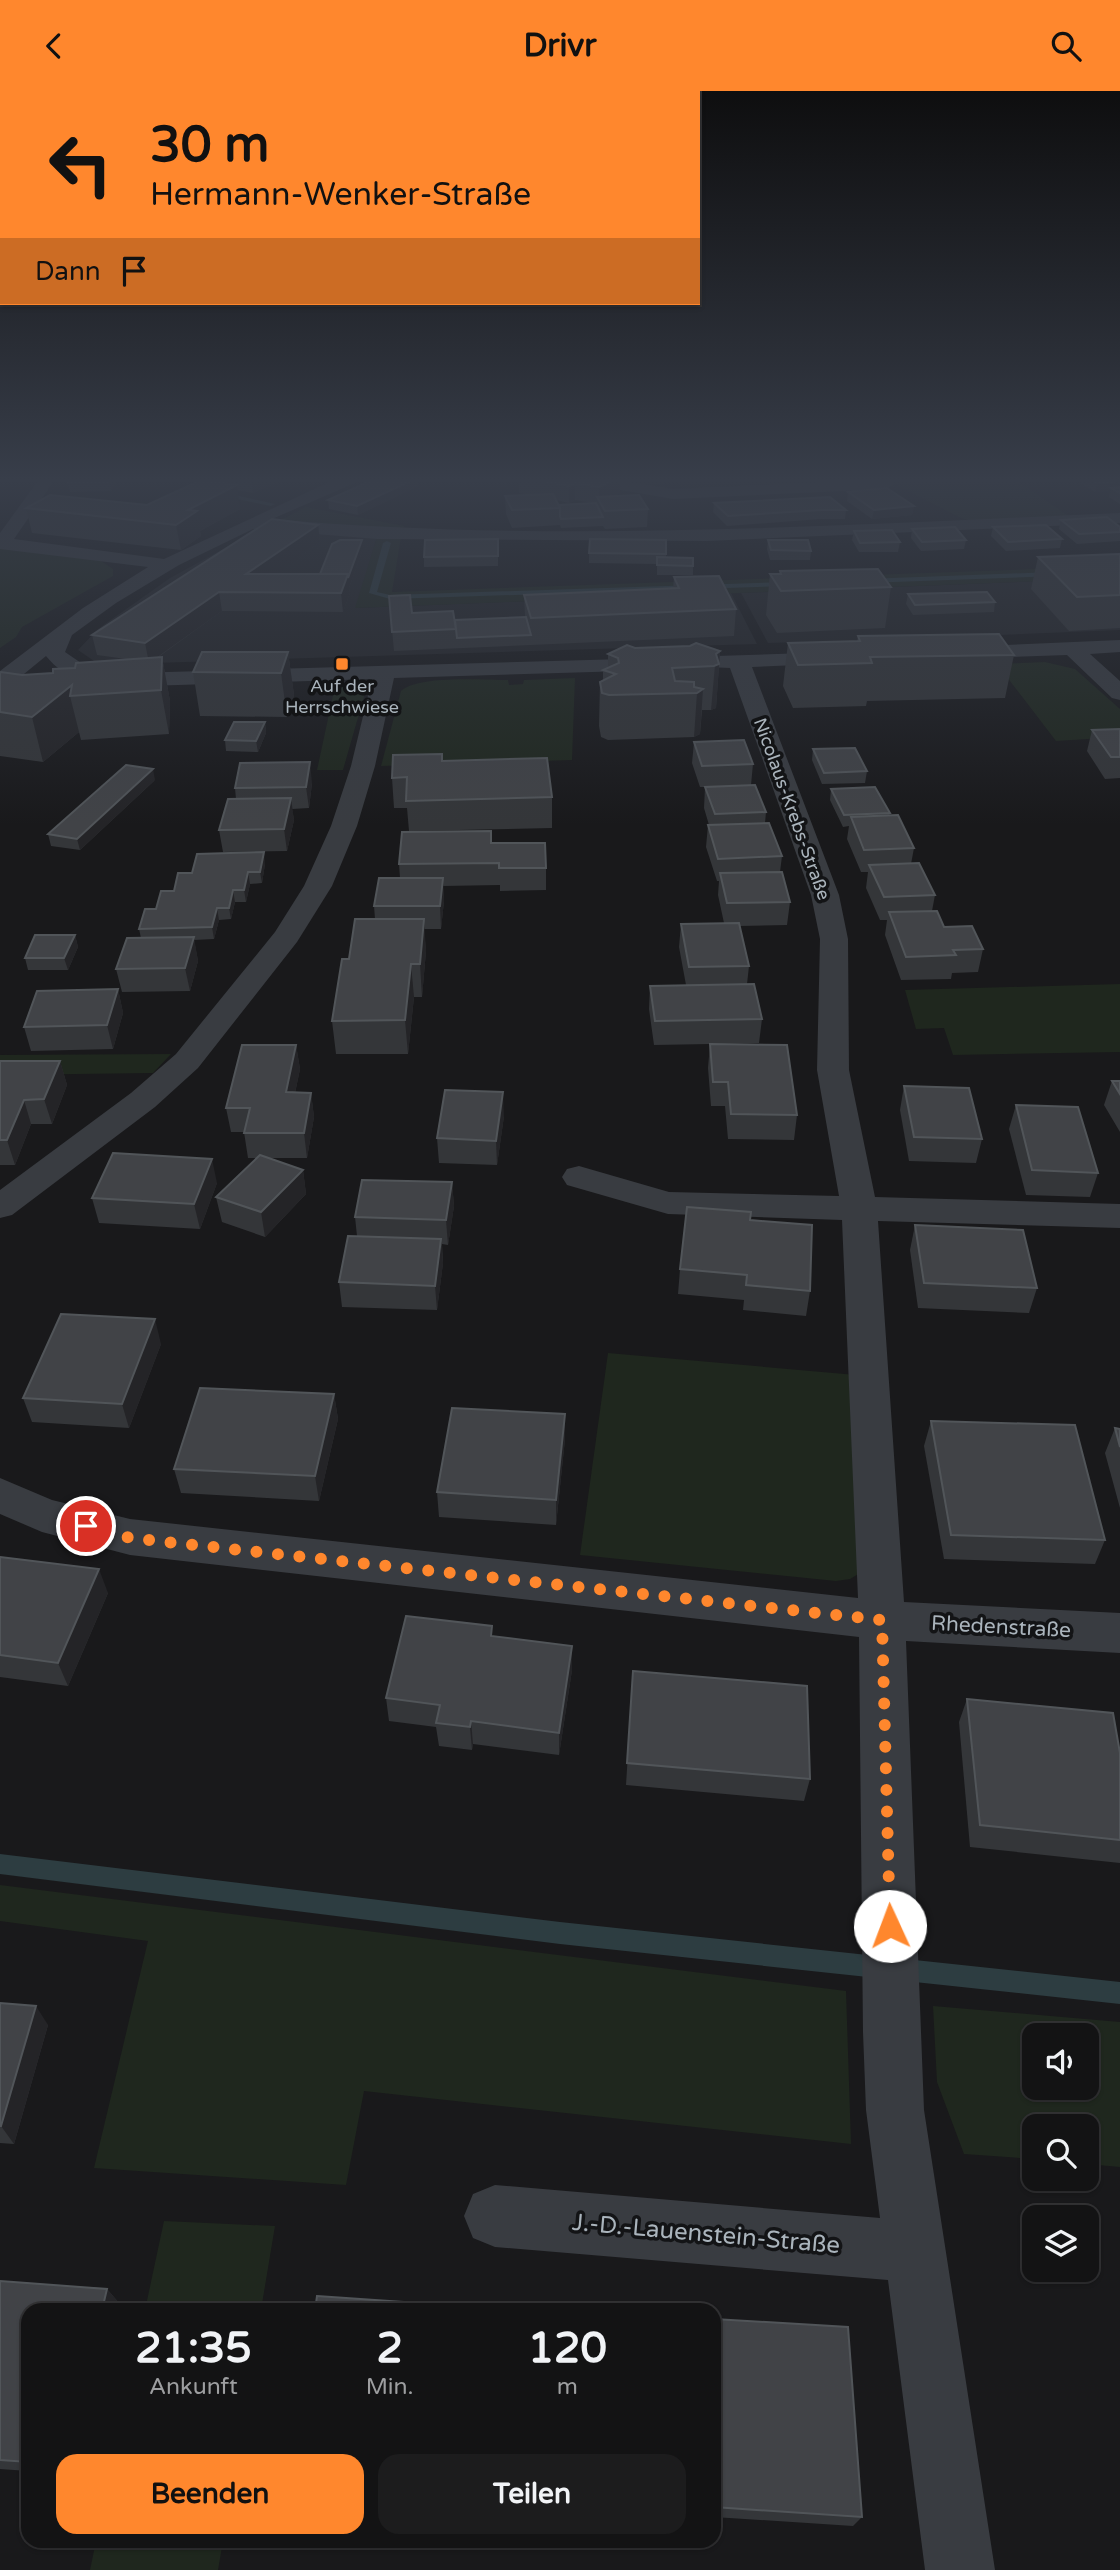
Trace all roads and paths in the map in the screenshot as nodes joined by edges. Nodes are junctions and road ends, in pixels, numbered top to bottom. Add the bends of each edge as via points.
1 (118, 594) edge
2 (64, 631) junction
3 (1120, 646) edge
4 (1073, 649) junction
5 (936, 654) edge
6 (854, 657) edge
7 (738, 662) junction
8 (385, 672) junction
9 (141, 678) junction
10 (0, 682) edge
11 (59, 684) edge
12 (31, 688) edge
13 (1120, 693) edge
14 (0, 696) edge
15 (579, 1177) dead end
16 (0, 1207) edge
17 (859, 1208) junction
18 (1120, 1216) edge
19 (0, 1495) edge
20 (882, 1620) junction
21 (1120, 1633) edge
22 (495, 2216) dead end
23 (917, 2252) junction
24 (960, 2570) edge

1 - 2 street
2 - 9 street via 54,653 61,662 76,670
2 - 10 street
3 - 4 street
4 - 5 street
4 - 13 street
6 - 7 street
7 - 8 street
7 - 17 street, Nicolaus-Krebs-Straße via 825,895 834,939 833,1070
8 - 9 street
8 - 16 street via 344,826 318,887 286,936 187,1061 143,1100
9 - 11 street
12 - 14 street
15 - 17 street via 668,1203
17 - 18 street
17 - 20 street, Nicolaus-Krebs-Straße
19 - 20 street, Rhedenstraße via 42,1515 130,1538
20 - 21 street, Rhedenstraße
20 - 23 street via 895,2110
22 - 23 street, J.-D.-Lauenstein-Straße
23 - 24 street

